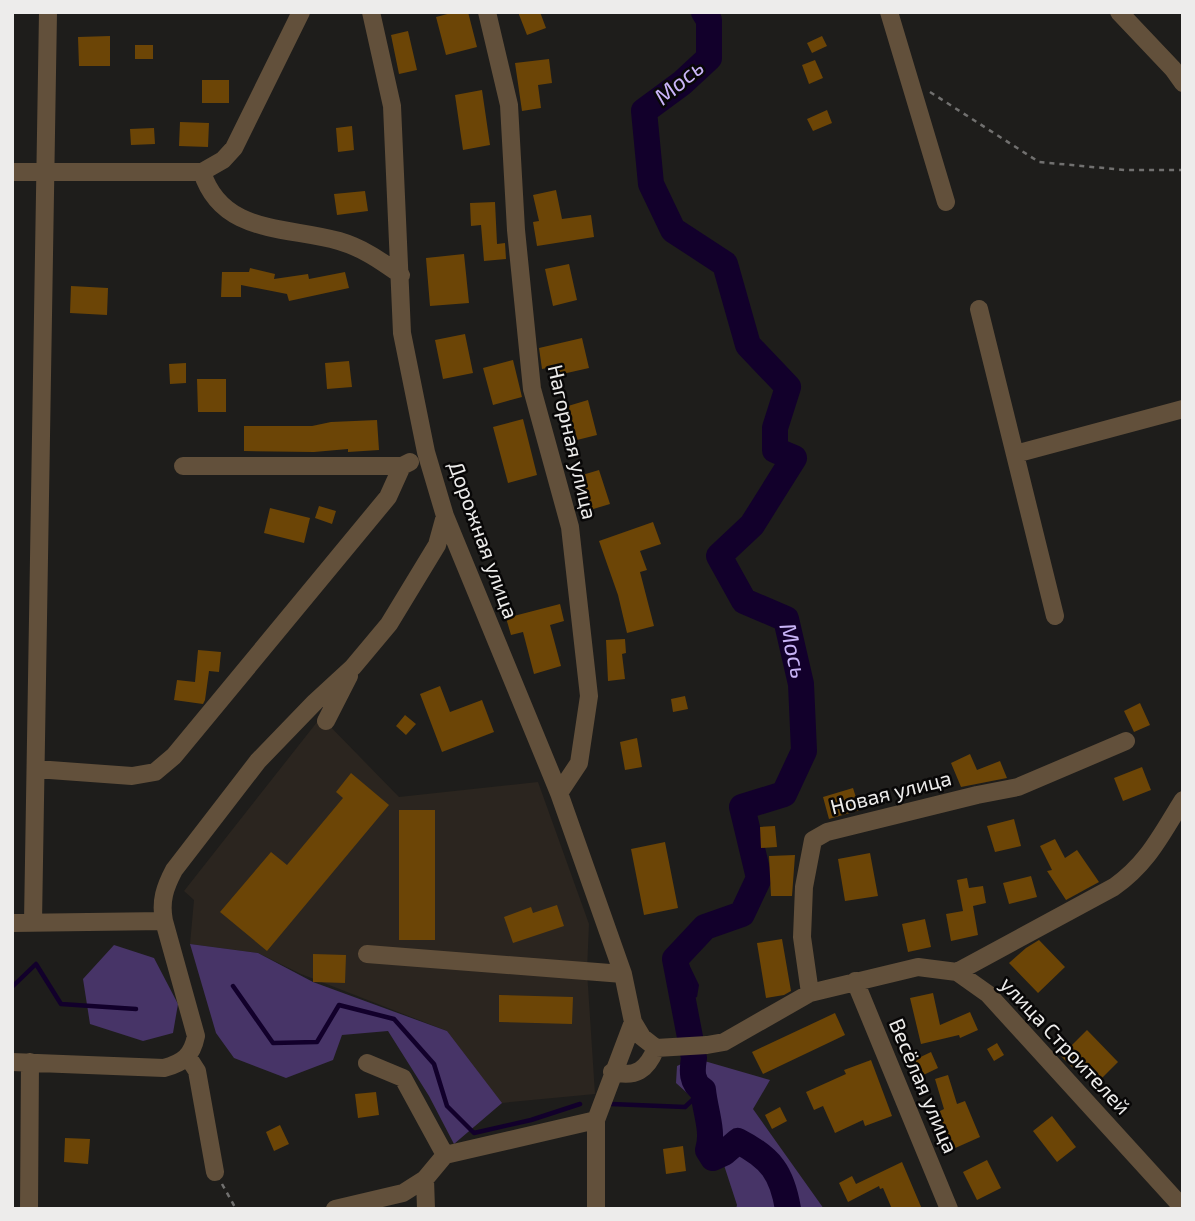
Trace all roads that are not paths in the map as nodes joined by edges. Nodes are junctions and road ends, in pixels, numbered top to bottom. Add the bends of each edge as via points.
1 (48, 12) edge
2 (301, 12) edge
3 (371, 12) edge
4 (487, 12) edge
5 (889, 12) edge
6 (1119, 12) edge
7 (1183, 83) edge
8 (45, 172) junction
9 (202, 172) junction
10 (12, 173) edge
11 (946, 202) dead end
12 (401, 275) junction
13 (979, 309) dead end
14 (1183, 409) edge
15 (426, 453) junction
16 (1015, 454) junction
17 (183, 466) dead end
18 (402, 466) junction
19 (445, 516) junction
20 (1055, 616) dead end
21 (354, 667) junction
22 (326, 721) dead end
23 (1126, 741) dead end
24 (36, 769) junction
25 (559, 793) junction
26 (1183, 800) edge
27 (164, 920) junction
28 (33, 922) junction
29 (12, 923) edge
30 (367, 954) dead end
31 (957, 971) junction
32 (623, 974) junction
33 (855, 981) junction
34 (810, 993) junction
35 (633, 1022) junction
36 (656, 1048) junction
37 (188, 1057) junction
38 (21, 1062) edge
39 (367, 1063) dead end
40 (612, 1072) junction
41 (596, 1120) junction
42 (445, 1155) junction
43 (215, 1172) road end
44 (425, 1179) junction
45 (1180, 1201) edge
46 (29, 1209) edge
47 (335, 1209) edge
48 (426, 1209) edge
49 (596, 1209) edge
50 (949, 1209) edge

1 - 8 street
2 - 9 street via 233,148
3 - 12 street, Дорожная улица via 392,106
4 - 25 street, Нагорная улица via 509,105 532,389 570,527 589,696 579,763
5 - 11 street
6 - 7 street
8 - 9 street
8 - 10 street
8 - 24 street
9 - 12 street via 206,187 233,215 249,223 359,247
12 - 15 street, Дорожная улица via 402,333
13 - 16 street
14 - 16 street
15 - 18 street
15 - 19 street, Дорожная улица
16 - 20 street
17 - 18 street
18 - 24 street via 388,497 174,756 155,772 132,776
19 - 21 street via 437,545 389,624
19 - 25 street, Дорожная улица
21 - 22 street
21 - 27 street via 258,761 174,870 165,888
23 - 34 street, Новая улица via 1018,787 827,832 814,840 804,887 802,937
24 - 28 street
25 - 32 street, Дорожная улица
26 - 31 street via 1135,872
27 - 28 street
27 - 37 street via 196,1036
28 - 29 street
30 - 32 street
31 - 33 street via 918,967
31 - 45 street, улица Строителей via 988,994
32 - 35 street, Дорожная улица
33 - 34 street
33 - 50 street, Весёлая улица
34 - 36 street via 724,1042
35 - 36 street
35 - 40 street
36 - 40 street via 642,1069 628,1076
37 - 38 street via 164,1068
37 - 43 street via 197,1071
38 - 46 street
39 - 42 street via 403,1078
40 - 41 street
41 - 42 street
41 - 49 street
42 - 44 street
44 - 47 street via 403,1193
44 - 48 street

